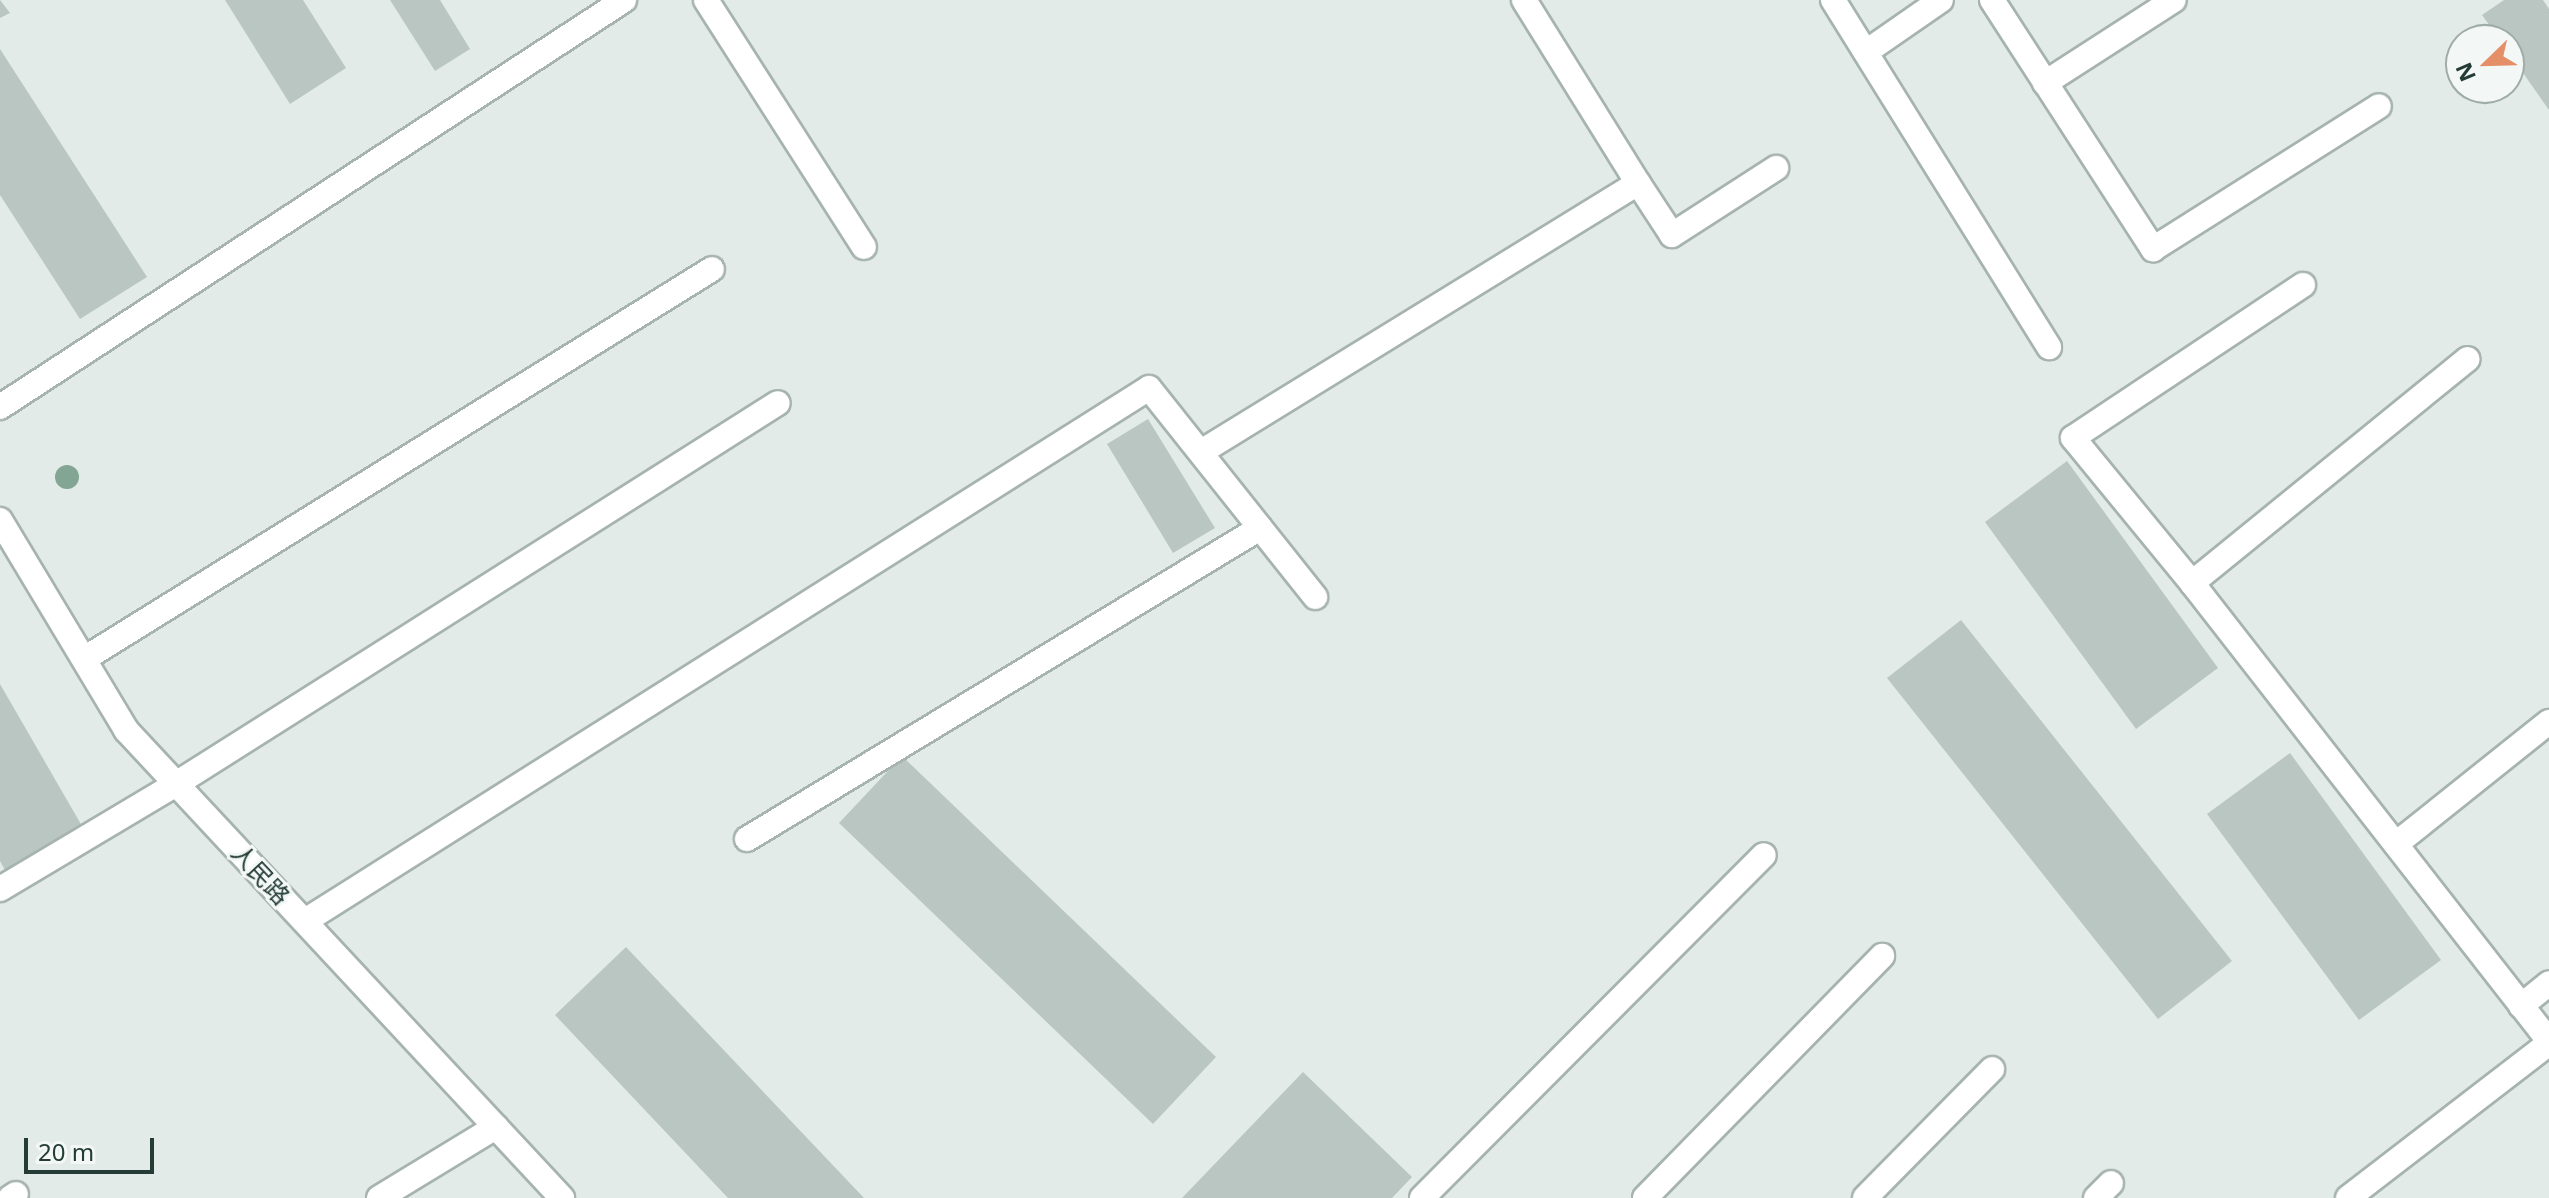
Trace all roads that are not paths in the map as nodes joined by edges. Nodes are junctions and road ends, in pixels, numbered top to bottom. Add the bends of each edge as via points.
1 (624, 0) edge
2 (706, 0) edge
3 (1524, 0) edge
4 (1833, 0) edge
5 (1941, 0) edge
6 (1992, 0) edge
7 (2174, 0) edge
8 (1866, 52) junction
9 (2045, 83) junction
10 (2379, 106) dead end
11 (1776, 168) dead end
12 (1638, 183) junction
13 (864, 247) dead end
14 (712, 269) dead end
15 (2303, 285) dead end
16 (2049, 347) dead end
17 (2468, 359) dead end
18 (778, 403) dead end
19 (0, 407) edge
20 (1201, 452) junction
21 (0, 520) edge
22 (1260, 528) junction
23 (2192, 583) junction
24 (1315, 597) dead end
25 (84, 659) junction
26 (2549, 722) edge
27 (176, 784) junction
28 (747, 839) dead end
29 (2396, 844) junction
30 (1764, 855) dead end
31 (3, 881) edge
32 (305, 921) junction
33 (1882, 956) dead end
34 (2549, 983) edge
35 (2521, 1006) junction
36 (2549, 1042) edge
37 (1992, 1069) dead end
38 (496, 1127) junction
39 (379, 1198) edge
40 (562, 1198) edge
41 (1422, 1198) edge
42 (1645, 1198) edge
43 (1865, 1198) edge
44 (2348, 1198) edge

1 - 19 street
2 - 13 street
3 - 12 street
4 - 8 street
5 - 8 street
6 - 9 street
7 - 9 street
8 - 16 street
9 - 10 street via 2153,249
11 - 12 street via 1672,235
12 - 20 street
14 - 25 street
15 - 23 street via 2073,438
17 - 23 street
18 - 27 street
20 - 22 street
20 - 32 street via 1149,388
21 - 25 street, 人民路
22 - 24 street
22 - 28 street
23 - 29 street
25 - 27 street, 人民路 via 126,730
26 - 29 street
27 - 31 street
27 - 32 street, 人民路
29 - 35 street
30 - 41 street
32 - 38 street, 人民路
33 - 42 street
34 - 35 street
35 - 36 street
36 - 44 street
37 - 43 street
38 - 39 street
38 - 40 street, 人民路

